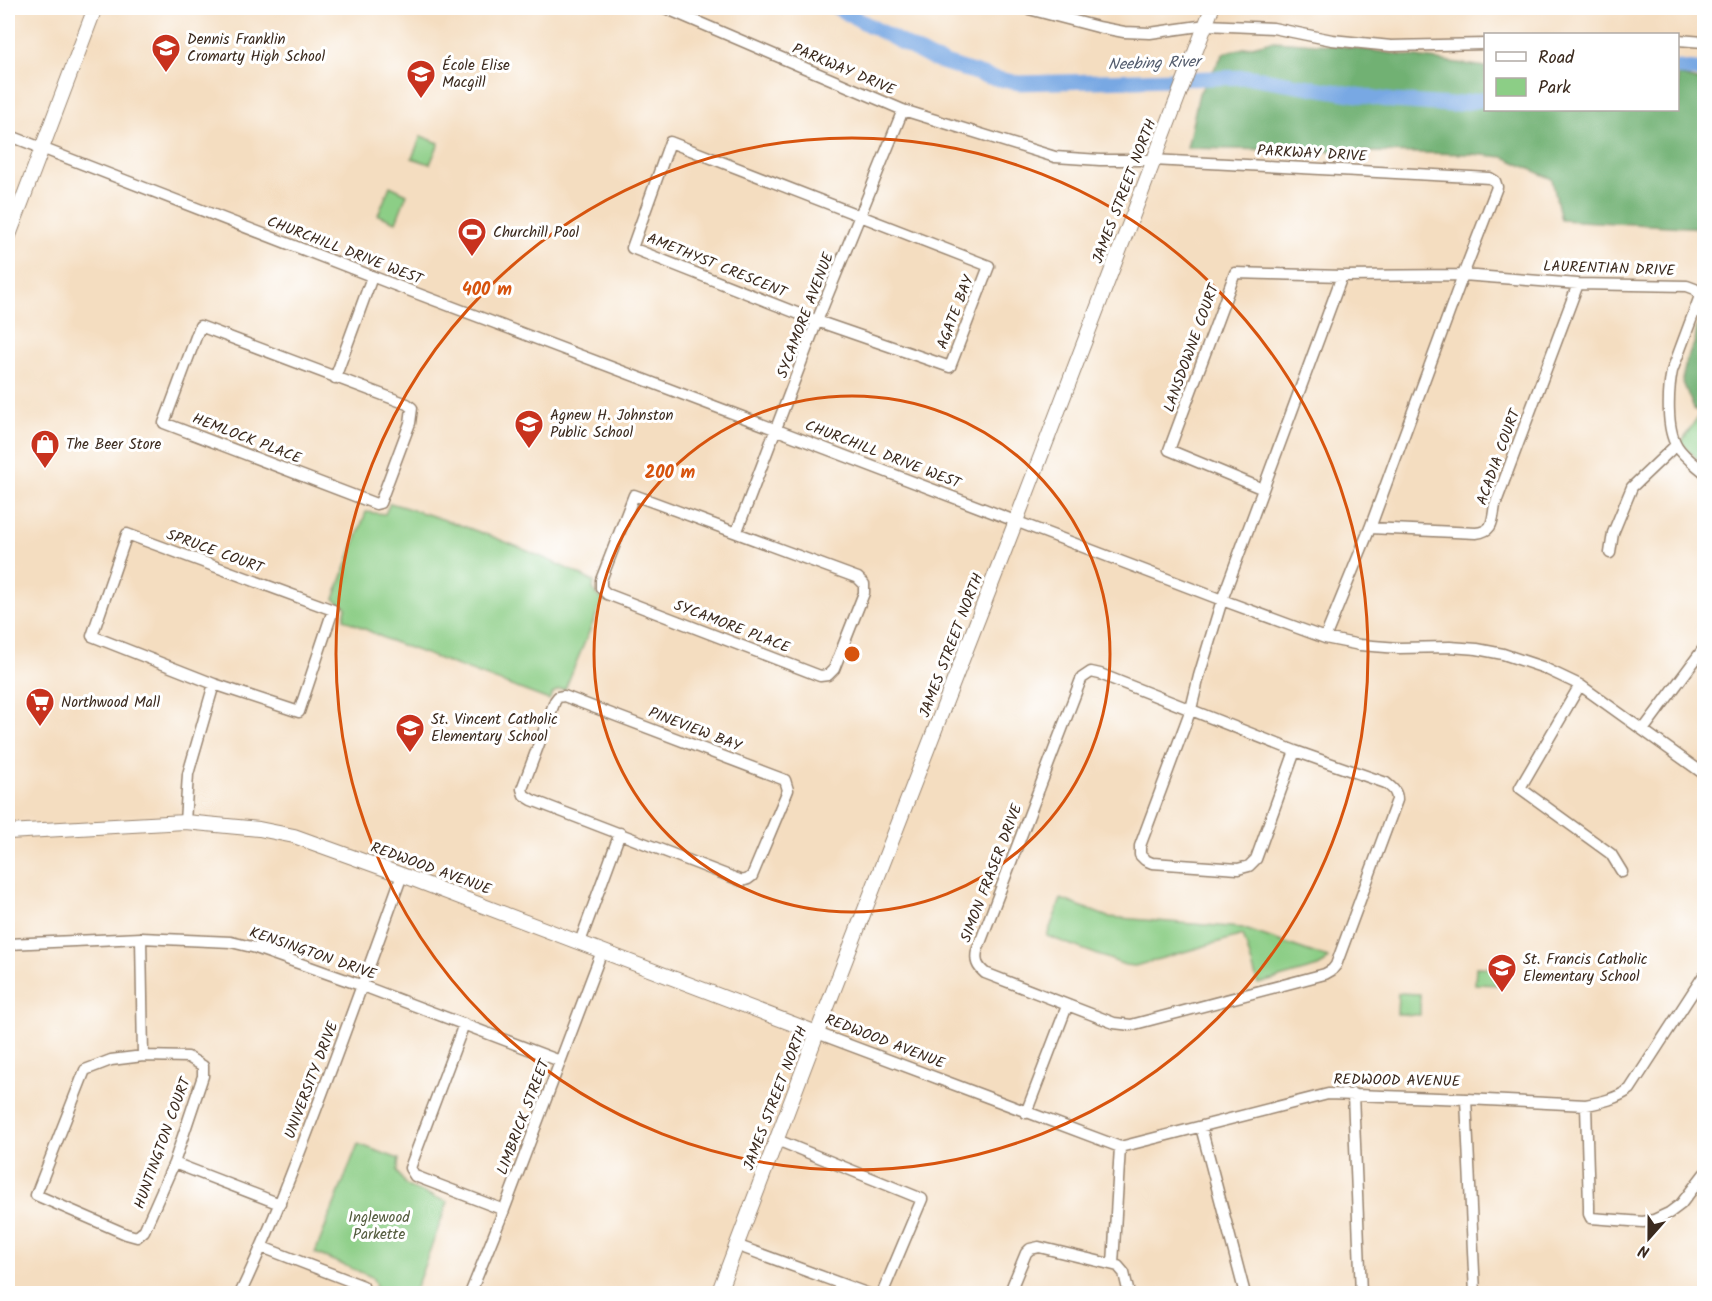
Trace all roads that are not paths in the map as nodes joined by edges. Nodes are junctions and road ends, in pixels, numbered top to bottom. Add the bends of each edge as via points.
1 (95, 8) edge
2 (665, 8) edge
3 (1025, 8) edge
4 (1212, 8) edge
5 (1206, 25) junction
6 (1679, 40) edge
7 (1704, 42) edge
8 (1484, 44) edge
9 (903, 110) junction
10 (8, 135) edge
11 (43, 148) junction
12 (1153, 160) junction
13 (860, 217) junction
14 (8, 238) edge
15 (1463, 275) junction
16 (1342, 276) junction
17 (372, 277) junction
18 (1578, 284) junction
19 (817, 321) junction
20 (335, 378) junction
21 (777, 430) junction
22 (1676, 445) junction
23 (1704, 472) edge
24 (1263, 489) junction
25 (1016, 521) junction
26 (1370, 528) junction
27 (737, 531) junction
28 (1610, 553) dead end
29 (1222, 600) junction
30 (1326, 638) junction
31 (1704, 648) edge
32 (214, 684) junction
33 (1580, 685) junction
34 (1191, 709) junction
35 (1643, 730) junction
36 (1295, 751) junction
37 (1704, 774) edge
38 (185, 822) junction
39 (8, 832) edge
40 (620, 833) junction
41 (1622, 872) dead end
42 (402, 875) junction
43 (141, 938) junction
44 (580, 942) junction
45 (8, 944) edge
46 (603, 951) junction
47 (1704, 975) edge
48 (363, 986) junction
49 (1068, 1006) junction
50 (464, 1024) junction
51 (817, 1033) junction
52 (143, 1056) junction
53 (560, 1062) junction
54 (1353, 1094) junction
55 (1466, 1099) junction
56 (1586, 1105) junction
57 (1026, 1113) junction
58 (1201, 1127) junction
59 (777, 1140) junction
60 (1119, 1147) junction
61 (174, 1162) junction
62 (1704, 1174) edge
63 (280, 1204) junction
64 (504, 1210) junction
65 (736, 1245) junction
66 (262, 1247) junction
67 (1113, 1264) junction
68 (240, 1293) edge
69 (360, 1293) edge
70 (470, 1293) edge
71 (718, 1293) edge
72 (869, 1293) edge
73 (882, 1293) edge
74 (1009, 1293) edge
75 (1129, 1293) edge
76 (1245, 1293) edge
77 (1361, 1293) edge
78 (1474, 1293) edge

1 - 11 street
2 - 9 street, PARKWAY DRIVE
3 - 5 street via 1124,32 1150,33
4 - 5 street, JAMES STREET NORTH
5 - 8 street via 1273,28 1391,46
5 - 12 street, JAMES STREET NORTH
6 - 7 street
9 - 12 street, PARKWAY DRIVE via 1055,157
9 - 13 street, SYCAMORE AVENUE
10 - 11 street, CHURCHILL DRIVE WEST
11 - 14 street
11 - 17 street, CHURCHILL DRIVE WEST
12 - 15 street, PARKWAY DRIVE via 1490,178 1497,187
12 - 25 street, JAMES STREET NORTH
13 - 19 street, SYCAMORE AVENUE
13 - 19 street, AGATE BAY via 989,266 950,367
13 - 19 street, AMETHYST CRESCENT via 670,142 632,248
15 - 16 street, LANSDOWNE COURT
15 - 18 street, LAURENTIAN DRIVE
15 - 26 street, PARKWAY DRIVE
16 - 24 street
16 - 24 street, LANSDOWNE COURT via 1235,273 1173,438 1169,450
17 - 20 street
17 - 21 street, CHURCHILL DRIVE WEST
18 - 22 street, LAURENTIAN DRIVE via 1687,286 1698,291 1700,296 1670,382 1668,404
18 - 26 street, ACADIA COURT via 1495,505 1491,526 1476,533
19 - 21 street, SYCAMORE AVENUE
20 - 20 street, HEMLOCK PLACE via 200,326 164,423 380,503 412,408
21 - 25 street, CHURCHILL DRIVE WEST
21 - 27 street, SYCAMORE AVENUE
22 - 23 street
22 - 28 street via 1632,487 1613,533
24 - 29 street
25 - 29 street, CHURCHILL DRIVE WEST
25 - 51 street, JAMES STREET NORTH
26 - 30 street, PARKWAY DRIVE
27 - 27 street, SYCAMORE PLACE via 634,495 601,588 820,676 828,675 834,669 864,584 858,578
29 - 30 street, CHURCHILL DRIVE WEST
29 - 34 street
30 - 33 street, CHURCHILL DRIVE WEST via 1360,645 1458,648 1503,654
31 - 35 street
32 - 32 street, SPRUCE COURT via 299,712 333,610 128,534 92,636
32 - 38 street via 188,774
33 - 35 street, CHURCHILL DRIVE WEST
33 - 41 street via 1520,788 1611,854
34 - 36 street, SIMON FRASER DRIVE
34 - 36 street via 1140,846 1140,855 1152,863 1238,869 1249,866 1256,860
34 - 49 street, SIMON FRASER DRIVE via 1096,672 1086,674 1080,682 975,958 985,973
35 - 37 street, CHURCHILL DRIVE WEST
36 - 49 street, SIMON FRASER DRIVE via 1386,783 1397,795 1332,970 1131,1025
38 - 39 street, REDWOOD AVENUE
38 - 42 street, REDWOOD AVENUE via 294,836
40 - 40 street, PINEVIEW BAY via 742,881 752,876 787,784 781,778 582,701 558,697 522,789 524,795
40 - 44 street
42 - 44 street, REDWOOD AVENUE
42 - 48 street, UNIVERSITY DRIVE
43 - 45 street, KENSINGTON DRIVE
43 - 48 street, KENSINGTON DRIVE via 231,942
43 - 52 street
44 - 46 street, REDWOOD AVENUE
46 - 51 street, REDWOOD AVENUE
46 - 53 street, LIMBRICK STREET
47 - 56 street, REDWOOD AVENUE via 1630,1089 1615,1098
48 - 50 street, KENSINGTON DRIVE
48 - 63 street, UNIVERSITY DRIVE
49 - 57 street
50 - 53 street, KENSINGTON DRIVE
50 - 64 street via 410,1168 415,1176
51 - 57 street, REDWOOD AVENUE
51 - 59 street, JAMES STREET NORTH
52 - 61 street, HUNTINGTON COURT via 188,1057 203,1066
52 - 61 street, HUNTINGTON COURT via 111,1060 85,1070 36,1195 137,1237 144,1232
53 - 64 street, LIMBRICK STREET
54 - 55 street, REDWOOD AVENUE
54 - 58 street, REDWOOD AVENUE via 1328,1094
54 - 77 street
55 - 56 street, REDWOOD AVENUE
55 - 78 street
56 - 62 street via 1591,1218 1654,1220 1681,1204
57 - 60 street, REDWOOD AVENUE
58 - 60 street, REDWOOD AVENUE
58 - 76 street
59 - 65 street, JAMES STREET NORTH
59 - 73 street via 922,1199
60 - 67 street
61 - 63 street
63 - 66 street, UNIVERSITY DRIVE
64 - 70 street, LIMBRICK STREET
65 - 71 street, JAMES STREET NORTH
65 - 72 street
66 - 68 street, UNIVERSITY DRIVE
66 - 69 street via 363,1286
67 - 74 street via 1035,1247 1023,1257
67 - 75 street via 1124,1273

